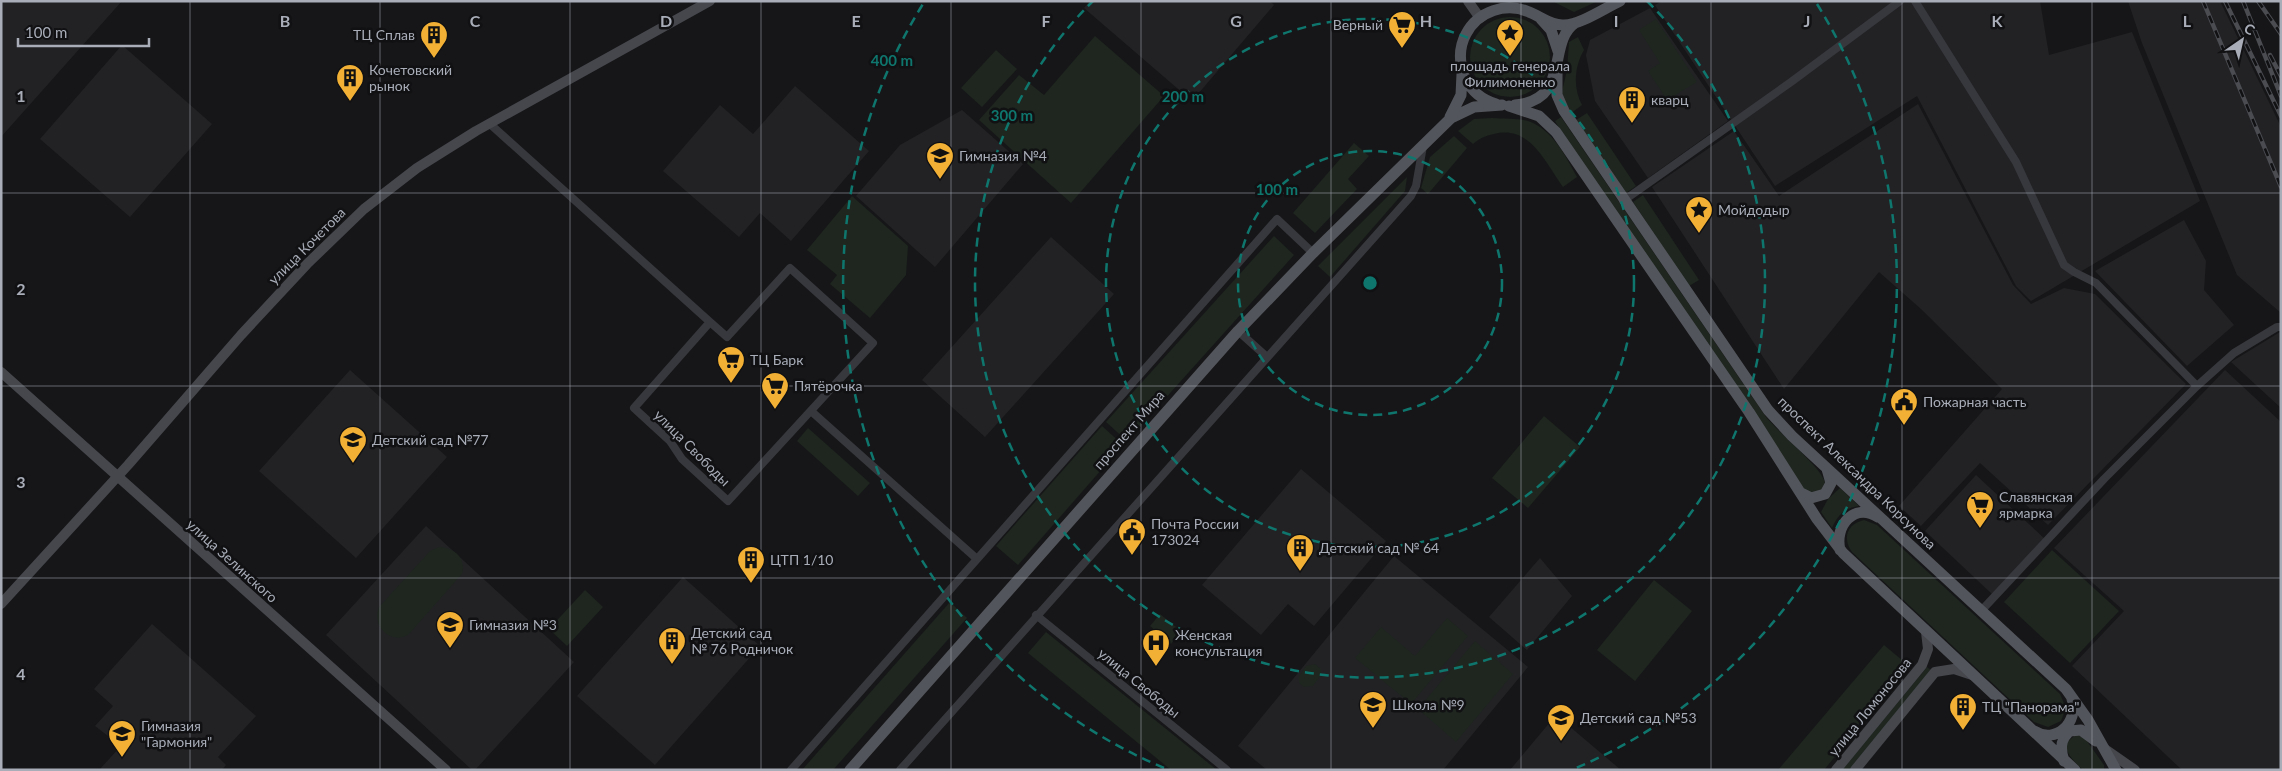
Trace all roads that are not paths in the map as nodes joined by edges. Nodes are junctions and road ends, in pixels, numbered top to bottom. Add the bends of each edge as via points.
1 (710, 1) edge
2 (1468, 1) edge
3 (1620, 1) edge
4 (1900, 1) edge
5 (1915, 1) edge
6 (1529, 12) junction
7 (1480, 18) junction
8 (1575, 23) junction
9 (1558, 62) junction
10 (1461, 64) junction
11 (1506, 106) junction
12 (490, 124) junction
13 (1444, 124) junction
14 (1424, 144) junction
15 (1623, 201) junction
16 (1313, 253) junction
17 (710, 322) junction
18 (2281, 327) edge
19 (1238, 330) junction
20 (1267, 357) junction
21 (1, 372) edge
22 (2197, 386) junction
23 (811, 411) junction
24 (1821, 462) junction
25 (117, 476) junction
26 (1800, 492) junction
27 (1882, 519) junction
28 (1843, 554) junction
29 (977, 559) junction
30 (1, 604) edge
31 (1982, 611) junction
32 (1036, 615) junction
33 (1926, 632) junction
34 (1924, 663) junction
35 (1936, 672) junction
36 (1972, 675) junction
37 (2069, 693) junction
38 (2029, 729) junction
39 (2105, 749) junction
40 (2064, 761) junction
41 (446, 770) edge
42 (791, 770) edge
43 (850, 770) edge
44 (900, 770) edge
45 (1227, 770) edge
46 (1836, 770) edge
47 (1855, 770) edge
48 (2075, 770) edge
49 (2116, 770) edge
50 (2135, 770) edge

1 - 12 main road, улица Кочетова
2 - 7 main road
3 - 8 main road
4 - 15 street
5 - 22 street via 2016,162 2064,265 2096,283
6 - 7 main road via 1504,8
6 - 8 main road via 1560,25
6 - 9 main road via 1538,16 1551,30
7 - 10 main road via 1464,38
8 - 9 main road via 1564,33
9 - 11 main road via 1544,92 1527,102
9 - 15 main road, проспект Александра Корсунова via 1558,101
10 - 11 main road via 1467,81 1478,95
10 - 13 main road, проспект Мира via 1461,95
11 - 13 main road, проспект Мира via 1474,107
11 - 26 main road via 1539,116 1556,132 1749,412
12 - 17 street, улица Свободы
12 - 25 main road, улица Кочетова via 417,168 340,231 241,335
13 - 14 main road, проспект Мира
14 - 16 main road, проспект Мира
14 - 20 street via 1411,196
15 - 24 main road, проспект Александра Корсунова via 1762,403
16 - 19 main road, проспект Мира
16 - 29 street via 1277,219
17 - 23 street, улица Свободы via 727,337 790,268 873,343
17 - 23 street, улица Свободы via 634,408 728,501
18 - 22 street via 2234,353
19 - 20 street
19 - 43 main road, проспект Мира
20 - 32 street
21 - 25 main road, улица Зелинского
22 - 31 street via 2104,479
23 - 29 street
24 - 26 main road via 1830,476 1829,489 1818,498
24 - 27 main road, проспект Александра Корсунова
25 - 30 main road, улица Кочетова
25 - 41 main road, улица Зелинского
26 - 28 main road
27 - 28 main road via 1863,512 1845,521 1838,539
27 - 31 main road, проспект Александра Корсунова
28 - 33 main road
29 - 42 street
31 - 37 main road, проспект Александра Корсунова
32 - 44 street
32 - 45 street, улица Свободы
33 - 34 main road, улица Ломоносова via 1928,649
33 - 36 main road
34 - 35 main road via 1932,663
34 - 46 main road, улица Ломоносова
35 - 36 main road via 1954,670
35 - 47 main road, улица Ломоносова
36 - 38 main road
37 - 38 main road via 2074,707 2067,727 2048,736
37 - 39 main road, проспект Александра Корсунова
38 - 40 main road
39 - 40 main road via 2086,732 2073,730 2062,742
39 - 49 main road, проспект Александра Корсунова
39 - 50 main road
40 - 48 main road

